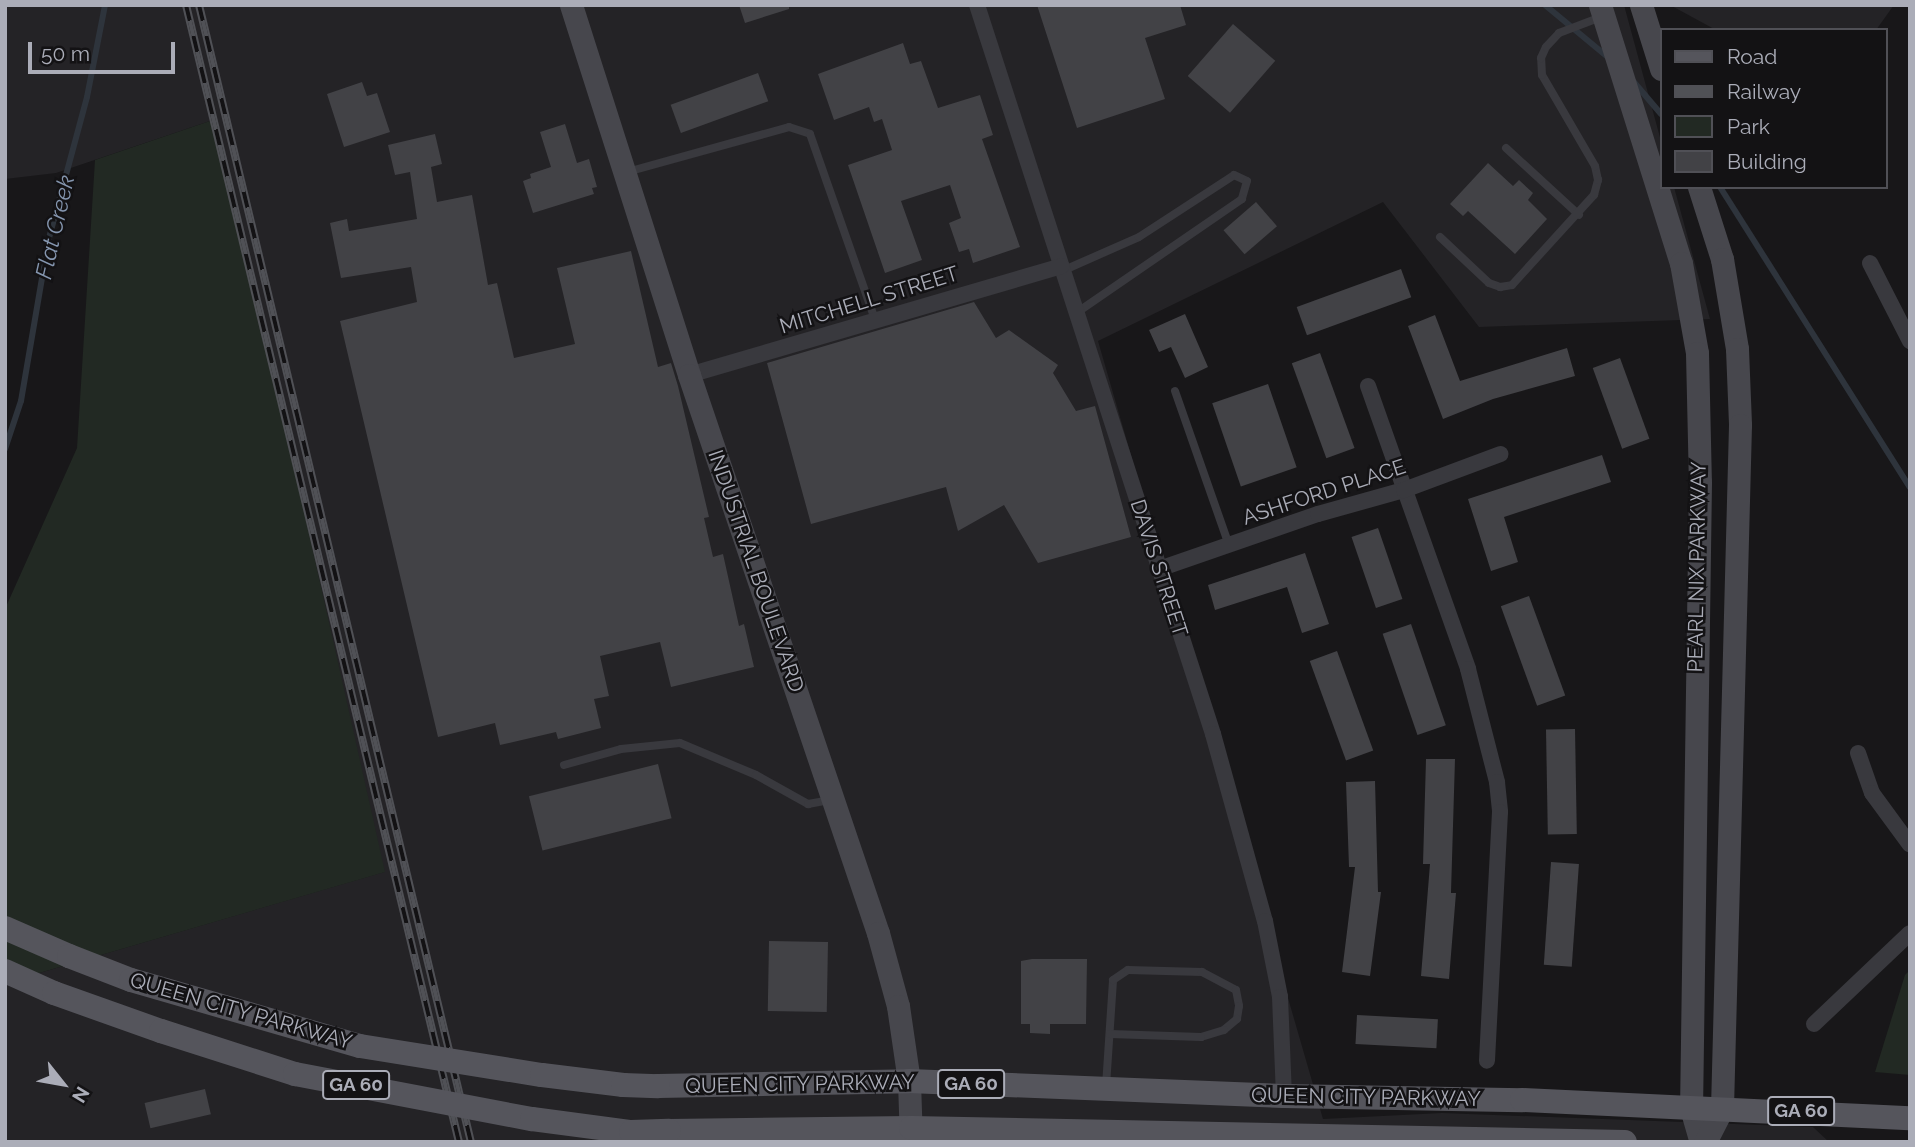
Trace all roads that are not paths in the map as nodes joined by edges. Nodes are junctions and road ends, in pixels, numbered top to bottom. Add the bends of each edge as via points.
1 (571, 5) edge
2 (976, 5) edge
3 (1641, 5) edge
4 (1602, 11) edge
5 (1660, 66) edge
6 (1506, 148) dead end
7 (627, 172) junction
8 (1700, 189) edge
9 (1579, 215) junction
10 (1440, 237) dead end
11 (1870, 263) dead end
12 (1061, 269) junction
13 (1076, 313) junction
14 (875, 320) junction
15 (1910, 341) edge
16 (689, 375) junction
17 (1368, 386) dead end
18 (1175, 391) dead end
19 (1501, 454) dead end
20 (1404, 490) junction
21 (1229, 545) junction
22 (1159, 569) junction
23 (1858, 753) dead end
24 (564, 765) dead end
25 (833, 800) junction
26 (1910, 845) edge
27 (5, 928) edge
28 (1910, 933) edge
29 (5, 971) edge
30 (1814, 1024) dead end
31 (1110, 1034) junction
32 (1487, 1061) dead end
33 (909, 1081) junction
34 (1106, 1089) junction
35 (1284, 1096) junction
36 (1691, 1108) junction
37 (1722, 1109) junction
38 (1910, 1118) edge
39 (911, 1135) edge
40 (1004, 1136) edge
41 (1073, 1137) edge
42 (1285, 1139) edge
43 (1614, 1141) edge
44 (1703, 1142) edge

1 - 7 main road, INDUSTRIAL BOULEVARD
2 - 12 street, DAVIS STREET
3 - 5 main road
4 - 9 lane via 1559,33 1541,58 1542,75 1595,166 1594,195
4 - 36 main road, PEARL NIX PARKWAY via 1681,263 1697,353 1700,482
6 - 9 lane
7 - 14 lane via 789,127 810,134
7 - 16 main road, INDUSTRIAL BOULEVARD
8 - 37 main road, PEARL NIX PARKWAY via 1722,259 1737,349 1740,425
9 - 10 lane via 1512,285 1500,287 1489,283
11 - 15 street
12 - 13 street, DAVIS STREET
12 - 13 lane via 1139,237 1234,175 1247,181 1242,199
12 - 14 street, MITCHELL STREET
13 - 22 street, DAVIS STREET
14 - 16 street, MITCHELL STREET
16 - 25 main road, INDUSTRIAL BOULEVARD
17 - 20 street
18 - 21 lane
19 - 20 street, ASHFORD PLACE
20 - 21 street, ASHFORD PLACE
20 - 32 street via 1468,669 1497,782 1500,812
21 - 22 street, ASHFORD PLACE
22 - 35 street, DAVIS STREET via 1213,734 1265,921 1280,998
23 - 26 street via 1872,793
24 - 25 lane via 621,749 680,743 756,775 808,804
25 - 33 main road, INDUSTRIAL BOULEVARD via 898,1006
27 - 33 main road, QUEEN CITY PARKWAY / GA 60, bridge via 131,980 360,1046 623,1085
28 - 30 street
29 - 39 main road, QUEEN CITY PARKWAY / GA 60, bridge via 161,1031 295,1073 532,1119 631,1132
31 - 31 lane via 1113,979 1128,970 1202,972 1236,990 1237,1019 1224,1030 1201,1037
31 - 34 lane
33 - 34 main road, QUEEN CITY PARKWAY / GA 60
33 - 39 main road, INDUSTRIAL BOULEVARD
34 - 35 main road, QUEEN CITY PARKWAY / GA 60
35 - 36 main road, QUEEN CITY PARKWAY / GA 60
35 - 42 main road, DAVIS STREET
36 - 37 main road, QUEEN CITY PARKWAY / GA 60
36 - 44 main road, PEARL NIX PARKWAY
37 - 38 main road, QUEEN CITY PARKWAY / GA 60
37 - 44 main road, PEARL NIX PARKWAY
39 - 40 main road, QUEEN CITY PARKWAY / GA 60
40 - 41 main road, QUEEN CITY PARKWAY / GA 60
41 - 42 main road, QUEEN CITY PARKWAY / GA 60
42 - 43 main road, QUEEN CITY PARKWAY / GA 60

